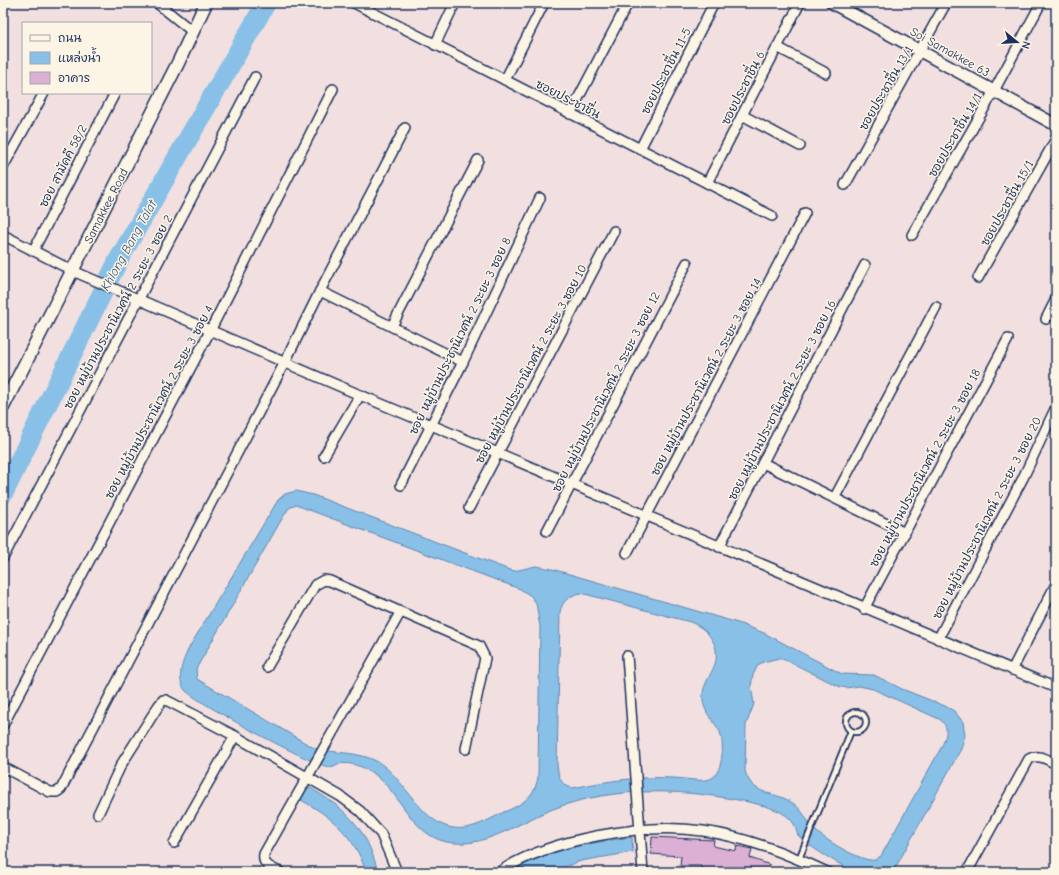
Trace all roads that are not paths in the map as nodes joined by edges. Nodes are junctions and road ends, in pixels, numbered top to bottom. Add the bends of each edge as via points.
1 (157, 3) edge
2 (206, 3) edge
3 (354, 3) edge
4 (455, 3) edge
5 (544, 3) edge
6 (628, 3) edge
7 (714, 3) edge
8 (800, 3) edge
9 (832, 3) edge
10 (946, 3) edge
11 (1040, 3) edge
12 (367, 6) edge
13 (193, 32) junction
14 (434, 45) junction
15 (777, 47) junction
16 (921, 51) junction
17 (826, 73) dead end
18 (255, 77) dead end
19 (505, 80) junction
20 (333, 89) dead end
21 (994, 92) junction
22 (43, 94) edge
23 (114, 94) edge
24 (570, 114) junction
25 (742, 115) junction
26 (1056, 125) edge
27 (405, 128) dead end
28 (1056, 139) edge
29 (800, 146) dead end
30 (640, 149) junction
31 (478, 160) dead end
32 (3, 167) edge
33 (707, 183) junction
34 (845, 185) dead end
35 (540, 198) dead end
36 (805, 213) dead end
37 (772, 216) dead end
38 (614, 231) dead end
39 (3, 235) edge
40 (912, 235) dead end
41 (33, 250) junction
42 (686, 263) dead end
43 (865, 265) dead end
44 (73, 271) junction
45 (978, 278) dead end
46 (320, 291) junction
47 (139, 298) junction
48 (1056, 299) edge
49 (936, 307) dead end
50 (1046, 319) dead end
51 (392, 326) junction
52 (210, 330) junction
53 (1008, 339) dead end
54 (285, 362) junction
55 (462, 362) junction
56 (360, 395) junction
57 (3, 407) edge
58 (1056, 407) edge
59 (431, 424) junction
60 (498, 453) junction
61 (324, 456) dead end
62 (763, 463) junction
63 (572, 484) junction
64 (401, 485) dead end
65 (835, 497) junction
66 (469, 508) dead end
67 (646, 516) junction
68 (547, 531) dead end
69 (905, 533) junction
70 (719, 547) junction
71 (627, 553) dead end
72 (3, 558) edge
73 (1056, 584) edge
74 (864, 609) junction
75 (400, 613) junction
76 (938, 640) junction
77 (627, 656) dead end
78 (267, 667) dead end
79 (1012, 670) junction
80 (1056, 688) edge
81 (3, 725) edge
82 (851, 731) junction
83 (235, 736) junction
84 (466, 749) dead end
85 (1056, 764) edge
86 (3, 767) edge
87 (307, 777) junction
88 (98, 814) dead end
89 (641, 831) junction
90 (174, 843) dead end
91 (799, 859) junction
92 (280, 872) edge
93 (397, 872) edge
94 (499, 872) edge
95 (643, 872) edge
96 (826, 872) edge
97 (967, 872) edge

1 - 13 street
2 - 13 main road, Samakkee Road
3 - 12 street, ซอยประชาชื่น
4 - 14 street
5 - 19 street
6 - 24 street
7 - 30 street, ซอยประชาชื่น 11-5
8 - 15 street, ซอยประชาชื่น 6
9 - 16 street, Soi Samakkee 63
10 - 16 street, ซอยประชาชื่น 13/1
11 - 21 street, ซอยประชาชื่น 14/1
12 - 14 street, ซอยประชาชื่น
13 - 44 main road, Samakkee Road
14 - 19 street, ซอยประชาชื่น
15 - 17 street
15 - 25 street, ซอยประชาชื่น 6
16 - 21 street, Soi Samakkee 63
16 - 34 street, ซอยประชาชื่น 13/1
18 - 47 street, ซอย หมู่บ้านประชานิเวศน์ 2 ระยะ 3 ซอย 2
19 - 24 street, ซอยประชาชื่น
20 - 52 street, ซอย หมู่บ้านประชานิเวศน์ 2 ระยะ 3 ซอย 4
21 - 26 street, Soi Samakkee 63
21 - 40 street, ซอยประชาชื่น 14/1
22 - 32 street
23 - 41 street, ซอย สามัคคี 58/2
24 - 30 street, ซอยประชาชื่น
25 - 29 street
25 - 33 street, ซอยประชาชื่น 6
27 - 46 street
28 - 45 street, ซอยประชาชื่น 15/1
30 - 33 street, ซอยประชาชื่น
31 - 51 street
33 - 37 street, ซอยประชาชื่น
35 - 55 street, ซอย หมู่บ้านประชานิเวศน์ 2 ระยะ 3 ซอย 8
36 - 67 street, ซอย หมู่บ้านประชานิเวศน์ 2 ระยะ 3 ซอย 14
38 - 60 street, ซอย หมู่บ้านประชานิเวศน์ 2 ระยะ 3 ซอย 10
39 - 41 street
41 - 44 street
42 - 63 street, ซอย หมู่บ้านประชานิเวศน์ 2 ระยะ 3 ซอย 12
43 - 62 street, ซอย หมู่บ้านประชานิเวศน์ 2 ระยะ 3 ซอย 16
44 - 47 street
44 - 57 main road, Samakkee Road
46 - 51 street
46 - 54 street
47 - 52 street
47 - 72 street, ซอย หมู่บ้านประชานิเวศน์ 2 ระยะ 3 ซอย 2
48 - 50 street
49 - 65 street
51 - 55 street
52 - 54 street
52 - 81 street, ซอย หมู่บ้านประชานิเวศน์ 2 ระยะ 3 ซอย 4
53 - 69 street, ซอย หมู่บ้านประชานิเวศน์ 2 ระยะ 3 ซอย 18
54 - 56 street
54 - 86 street via 61,789 50,792
55 - 59 street, ซอย หมู่บ้านประชานิเวศน์ 2 ระยะ 3 ซอย 8
56 - 59 street
56 - 61 street
58 - 76 street, ซอย หมู่บ้านประชานิเวศน์ 2 ระยะ 3 ซอย 20 via 1024,478
59 - 60 street
59 - 64 street, ซอย หมู่บ้านประชานิเวศน์ 2 ระยะ 3 ซอย 8
60 - 63 street
60 - 66 street, ซอย หมู่บ้านประชานิเวศน์ 2 ระยะ 3 ซอย 10
62 - 65 street
62 - 70 street, ซอย หมู่บ้านประชานิเวศน์ 2 ระยะ 3 ซอย 16
63 - 67 street
63 - 68 street, ซอย หมู่บ้านประชานิเวศน์ 2 ระยะ 3 ซอย 12
65 - 69 street
67 - 70 street
67 - 71 street, ซอย หมู่บ้านประชานิเวศน์ 2 ระยะ 3 ซอย 14
69 - 74 street, ซอย หมู่บ้านประชานิเวศน์ 2 ระยะ 3 ซอย 18
70 - 74 street
73 - 79 street
74 - 76 street
75 - 78 street via 330,581 319,581
75 - 84 street via 474,644 482,650 484,658
75 - 87 street
76 - 79 street
77 - 89 street
79 - 80 street
82 - 82 lane via 846,718 852,712 861,712 866,720 864,729
82 - 91 lane
83 - 87 street
83 - 88 street via 163,700 121,765
83 - 90 street
85 - 97 street via 1038,756 1029,759
87 - 92 street via 264,854 265,864
87 - 93 street via 340,796 373,823 381,834
89 - 91 street via 676,828 704,831 739,838
89 - 94 street via 572,841 521,860
89 - 95 street
91 - 96 street

